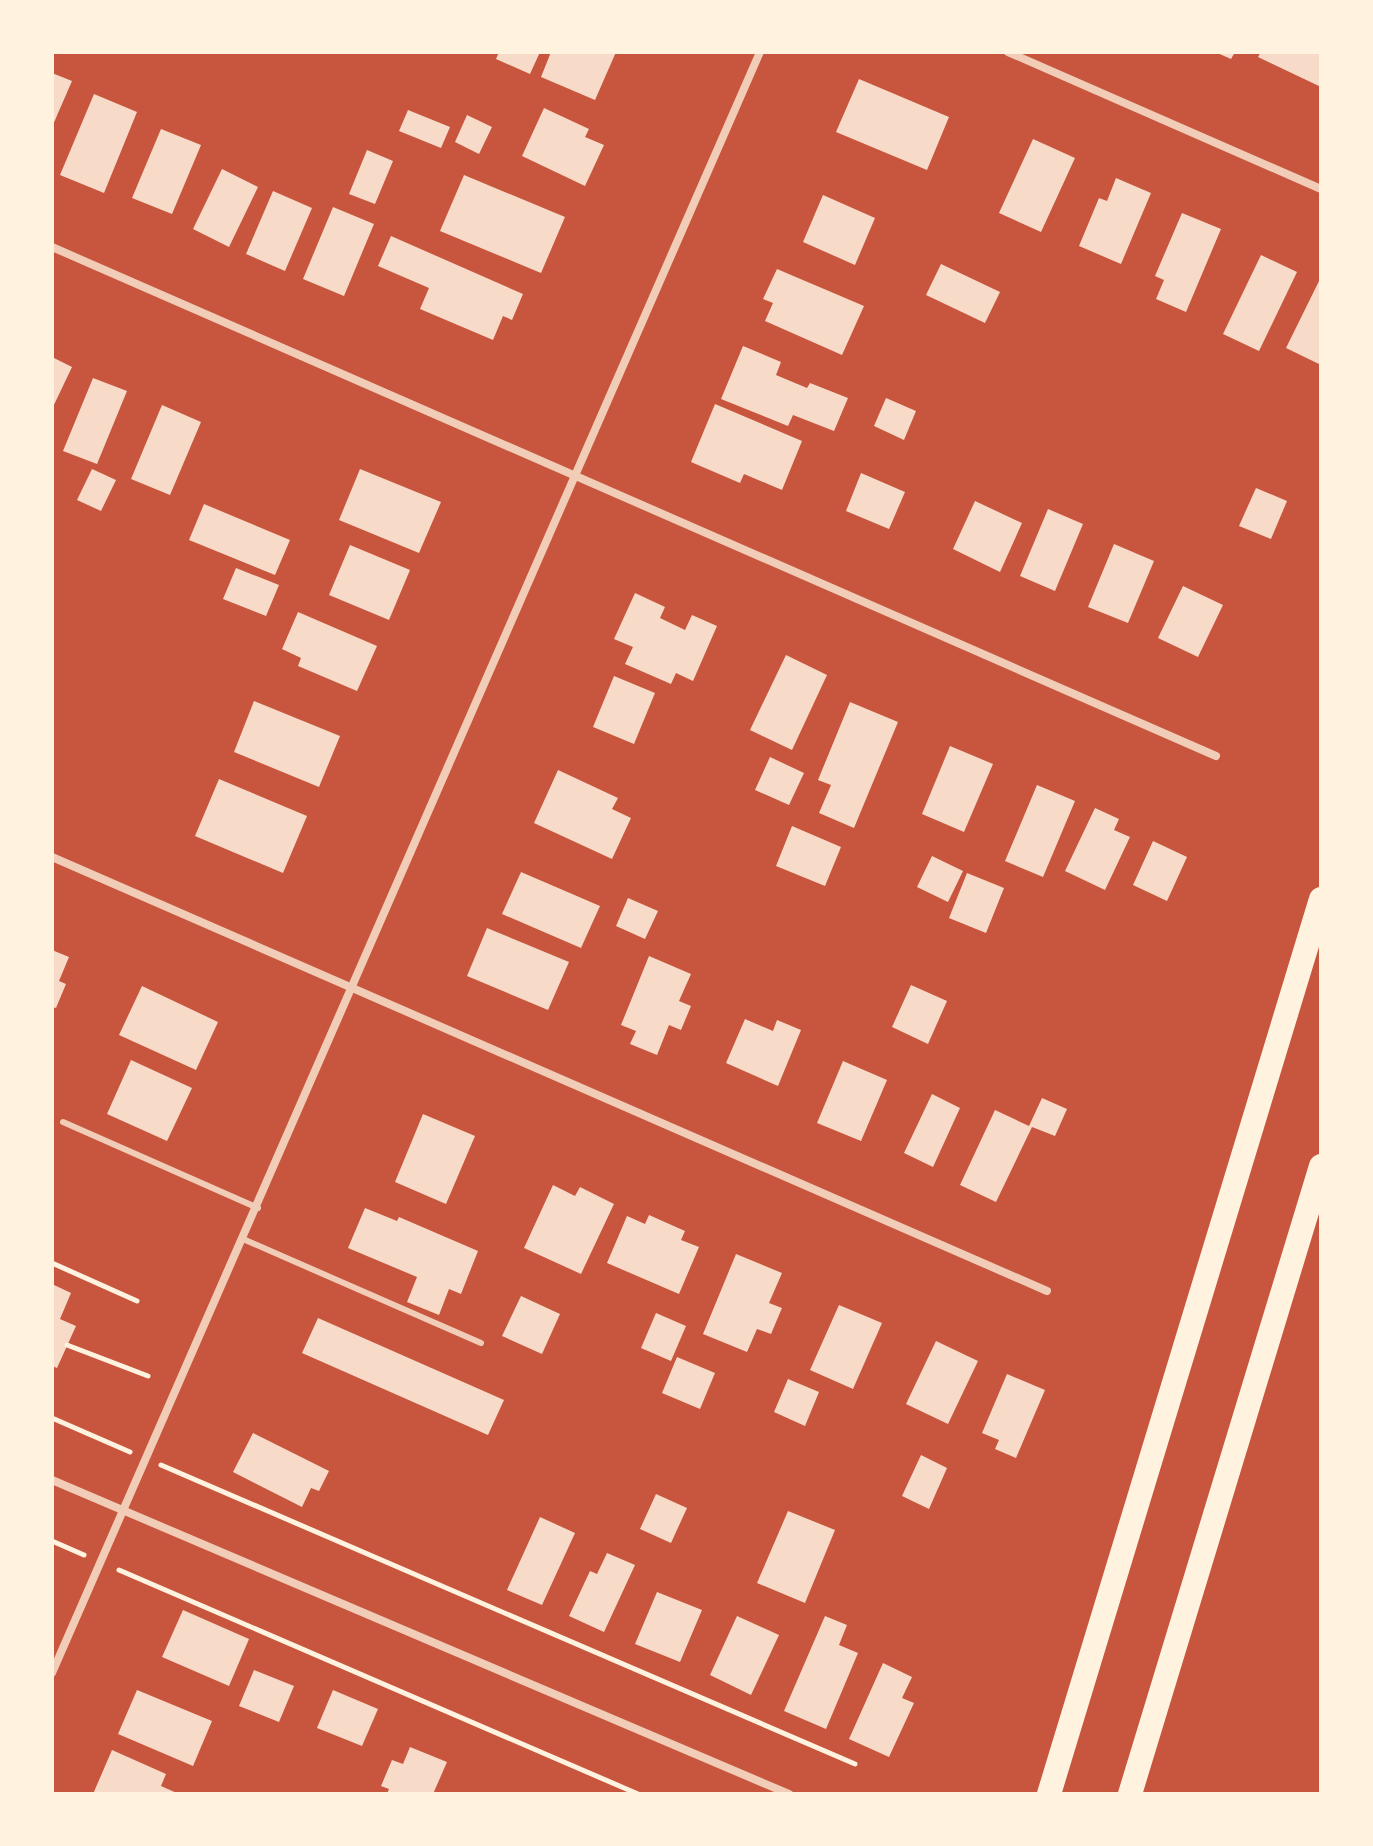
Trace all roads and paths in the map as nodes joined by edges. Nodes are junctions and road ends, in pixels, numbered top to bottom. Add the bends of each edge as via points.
1 (760, 52) edge
2 (1008, 52) edge
3 (1321, 189) edge
4 (52, 247) edge
5 (576, 477) junction
6 (1216, 756) dead end
7 (52, 857) edge
8 (1321, 899) edge
9 (353, 989) junction
10 (63, 1122) dead end
11 (1321, 1166) edge
12 (258, 1208) junction
13 (243, 1239) junction
14 (52, 1263) edge
15 (1047, 1291) dead end
16 (137, 1301) dead end
17 (481, 1343) dead end
18 (67, 1345) dead end
19 (148, 1376) dead end
20 (52, 1418) edge
21 (147, 1459) junction
22 (52, 1480) edge
23 (124, 1511) junction
24 (52, 1541) edge
25 (101, 1563) junction
26 (52, 1673) edge
27 (855, 1764) dead end
28 (638, 1794) edge
29 (789, 1794) edge
30 (1049, 1794) edge
31 (1130, 1794) edge

1 - 5 street
2 - 3 street
4 - 5 street
5 - 6 street
5 - 9 street
7 - 9 street
8 - 30 highway
9 - 12 street
9 - 15 street
10 - 12 lane
11 - 31 highway
12 - 13 street
13 - 17 lane
13 - 21 street
14 - 16 path
18 - 19 path
20 - 21 path
21 - 23 street
21 - 27 path
22 - 23 street
23 - 25 street
23 - 29 street
24 - 25 path
25 - 26 street
25 - 28 path

